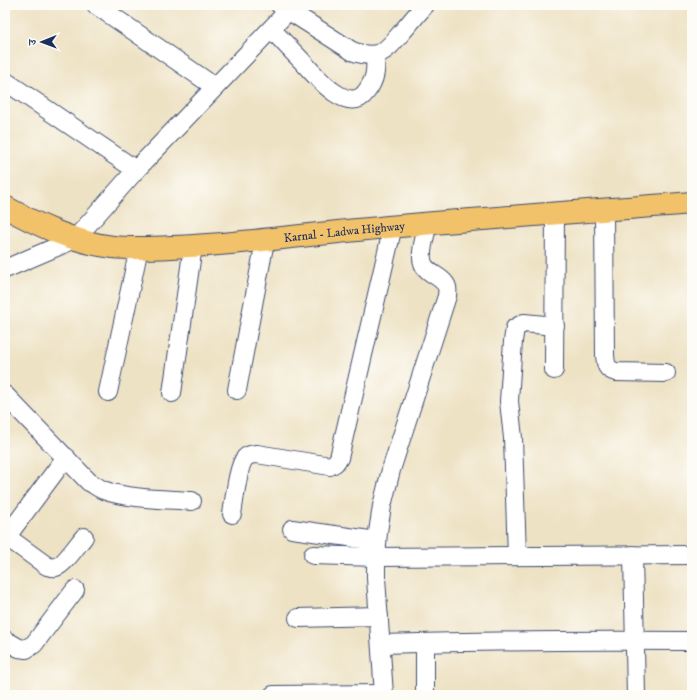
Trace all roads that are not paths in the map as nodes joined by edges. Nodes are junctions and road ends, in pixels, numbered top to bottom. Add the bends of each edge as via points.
1 (96, 5) edge
2 (425, 5) edge
3 (284, 8) edge
4 (271, 29) junction
5 (375, 55) junction
6 (5, 81) edge
7 (215, 87) junction
8 (136, 170) junction
9 (692, 203) edge
10 (5, 207) edge
11 (604, 210) junction
12 (556, 213) junction
13 (428, 223) junction
14 (393, 226) junction
15 (75, 239) junction
16 (265, 241) junction
17 (193, 246) junction
18 (140, 248) junction
19 (5, 269) edge
20 (555, 326) junction
21 (554, 370) dead end
22 (666, 373) dead end
23 (237, 390) dead end
24 (108, 392) dead end
25 (172, 393) dead end
26 (5, 395) edge
27 (66, 457) junction
28 (192, 501) dead end
29 (232, 514) dead end
30 (292, 529) dead end
31 (84, 536) dead end
32 (6, 538) edge
33 (376, 549) junction
34 (313, 555) dead end
35 (633, 555) junction
36 (692, 555) edge
37 (517, 556) junction
38 (75, 590) dead end
39 (379, 616) junction
40 (298, 618) dead end
41 (5, 640) edge
42 (635, 640) junction
43 (692, 641) edge
44 (425, 643) junction
45 (381, 644) junction
46 (384, 694) edge
47 (273, 695) edge
48 (425, 695) edge
49 (636, 695) edge

1 - 7 street
2 - 5 street via 388,49
3 - 4 street
3 - 5 street via 352,51 363,55
4 - 5 street via 319,81 340,96 349,99 361,99 367,91 374,79
4 - 7 street
6 - 8 street
7 - 8 street
8 - 15 street
9 - 11 main road, Karnal - Ladwa Highway
10 - 15 main road, Karnal - Ladwa Highway
11 - 12 main road, Karnal - Ladwa Highway
11 - 22 street via 606,365 616,372
12 - 13 main road, Karnal - Ladwa Highway
12 - 20 street
13 - 14 main road, Karnal - Ladwa Highway
13 - 33 street via 422,262 448,287 447,296 391,470 382,506
14 - 16 main road, Karnal - Ladwa Highway
14 - 29 street via 339,458 330,466 257,454 246,457 242,461
15 - 18 main road, Karnal - Ladwa Highway via 112,247
15 - 19 street
16 - 17 main road, Karnal - Ladwa Highway
16 - 23 street
17 - 18 main road, Karnal - Ladwa Highway
17 - 25 street
18 - 24 street
20 - 21 street
20 - 37 street via 524,323 515,328 509,401 513,438
26 - 27 street
27 - 28 street via 90,482 102,489 114,493
27 - 32 street
30 - 33 street
31 - 32 street via 63,562 51,568
33 - 34 street
33 - 37 street
33 - 39 street
35 - 36 street
35 - 37 street
35 - 42 street
38 - 41 street via 34,644 26,649
39 - 40 street
39 - 45 street
42 - 43 street
42 - 44 street
42 - 49 street
44 - 45 street
44 - 48 street
45 - 46 street
46 - 47 street

